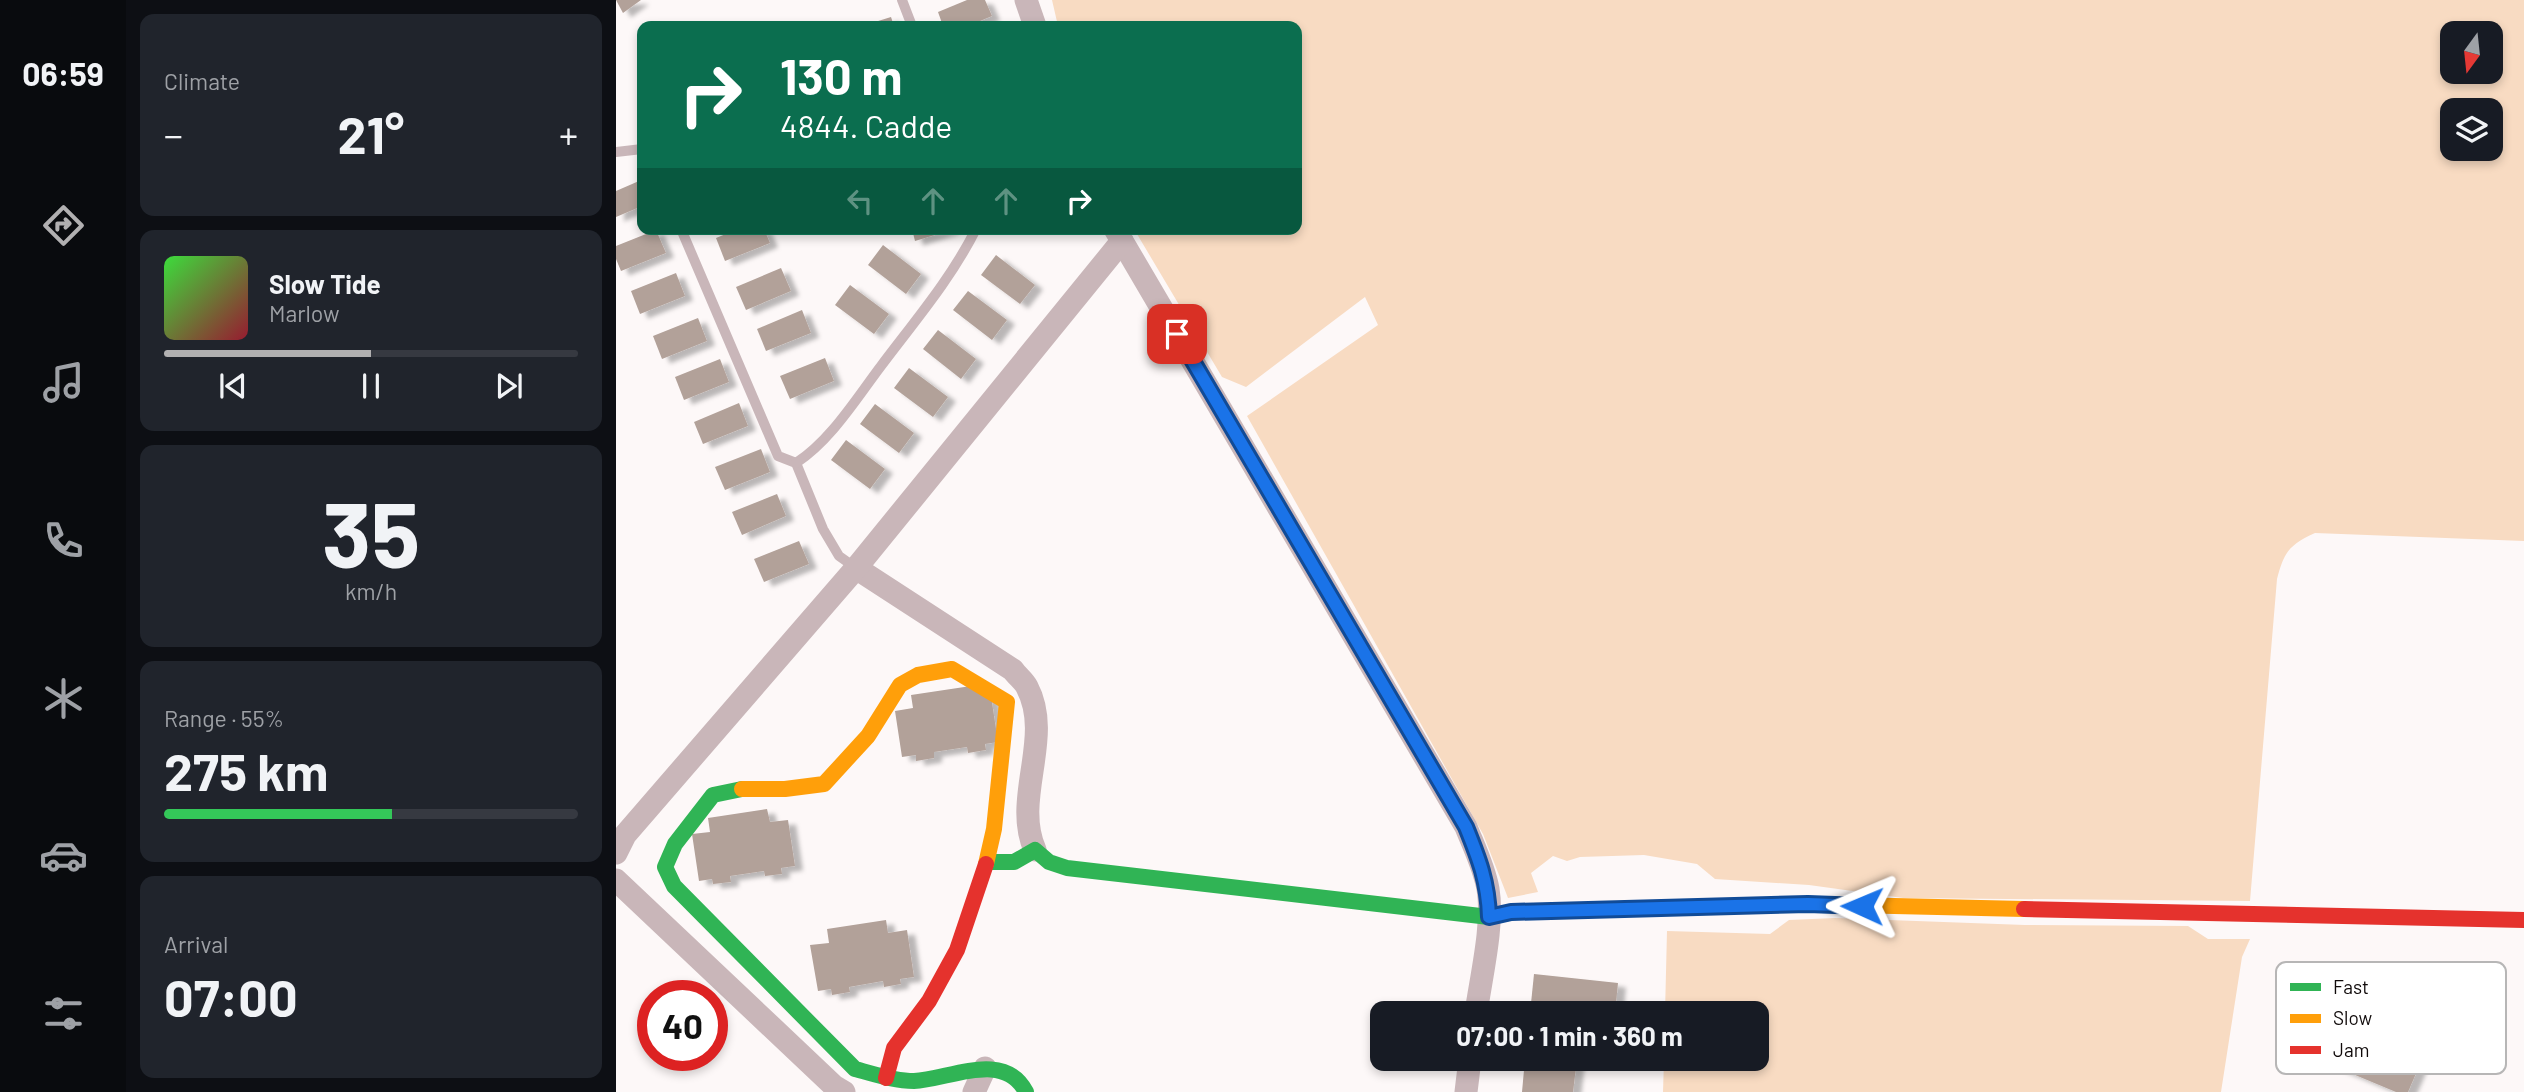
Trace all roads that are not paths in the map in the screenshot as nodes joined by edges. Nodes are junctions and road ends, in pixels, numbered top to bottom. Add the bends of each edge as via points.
1 (902, 0) edge
2 (1026, 0) edge
3 (910, 21) edge
4 (1033, 21) edge
5 (637, 150) edge
6 (616, 152) edge
7 (684, 235) edge
8 (973, 235) edge
9 (1119, 235) edge
10 (796, 463) junction
11 (856, 568) junction
12 (1035, 850) junction
13 (616, 853) edge
14 (987, 862) junction
15 (616, 880) edge
16 (1489, 917) junction
17 (2524, 920) edge
18 (1478, 1001) edge
19 (985, 1068) junction
20 (1469, 1071) edge
21 (886, 1078) junction
22 (1014, 1087) edge
23 (844, 1092) edge
24 (974, 1092) edge
25 (1466, 1092) edge

1 - 3 lane
2 - 4 street
5 - 6 lane
7 - 10 lane via 778,456
8 - 10 lane via 959,262 851,405 809,455
9 - 11 street
9 - 16 street via 1466,827 1488,890
10 - 11 lane via 839,556
11 - 12 street via 1013,670 1027,687 1035,713 1027,815 1028,836
11 - 13 street via 625,835
12 - 14 street via 1014,862
12 - 16 street via 1049,862 1068,868
14 - 21 street via 957,950 929,1001 894,1048
14 - 21 street via 1007,702 952,669 918,675 900,685 868,736 824,784 748,788 713,795 668,856 666,867 674,886 827,1042 855,1069
15 - 23 street
16 - 17 street via 1511,912 1808,904
16 - 18 street
19 - 21 street via 914,1081
19 - 22 street
19 - 24 street
20 - 25 street

